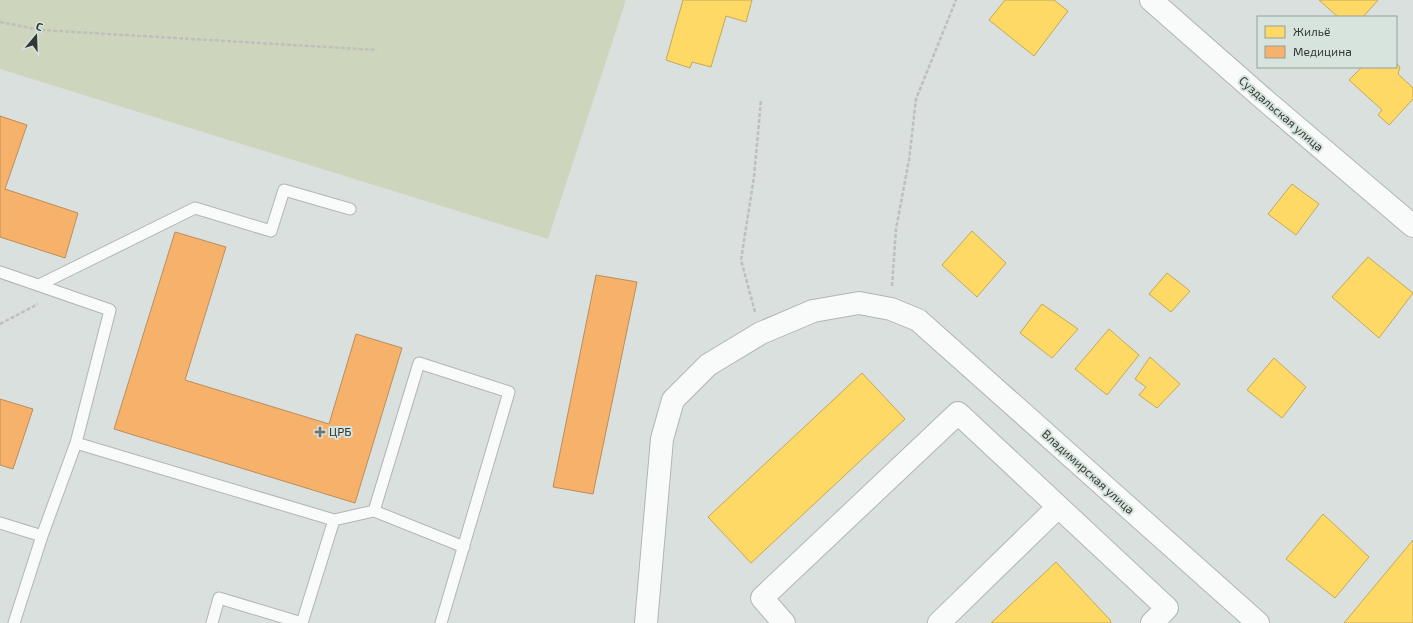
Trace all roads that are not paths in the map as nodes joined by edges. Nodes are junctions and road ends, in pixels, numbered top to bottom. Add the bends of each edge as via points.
1 (1151, 0) edge
2 (350, 209) dead end
3 (1413, 226) edge
4 (0, 272) edge
5 (39, 285) junction
6 (76, 443) junction
7 (1058, 507) junction
8 (374, 512) junction
9 (334, 520) junction
10 (0, 523) edge
11 (42, 536) junction
12 (464, 547) junction
13 (14, 623) edge
14 (212, 623) edge
15 (302, 623) edge
16 (441, 623) edge
17 (646, 623) edge
18 (784, 623) edge
19 (939, 623) edge
20 (1152, 623) edge
21 (1258, 623) edge

1 - 3 street, Суздальская улица via 1266,102
2 - 5 lane via 284,190 271,231 195,208
4 - 5 lane
5 - 6 lane via 110,310
6 - 9 lane
6 - 11 lane
7 - 18 street via 958,413 762,598
7 - 19 street
7 - 20 street via 1167,608
8 - 9 lane
8 - 12 lane
8 - 12 lane via 419,363 509,392
9 - 15 lane
10 - 11 lane
11 - 13 lane
12 - 16 lane
14 - 15 lane via 219,598
17 - 21 street, Владимирская улица via 662,439 673,400 708,365 761,333 813,311 859,303 891,309 918,320

